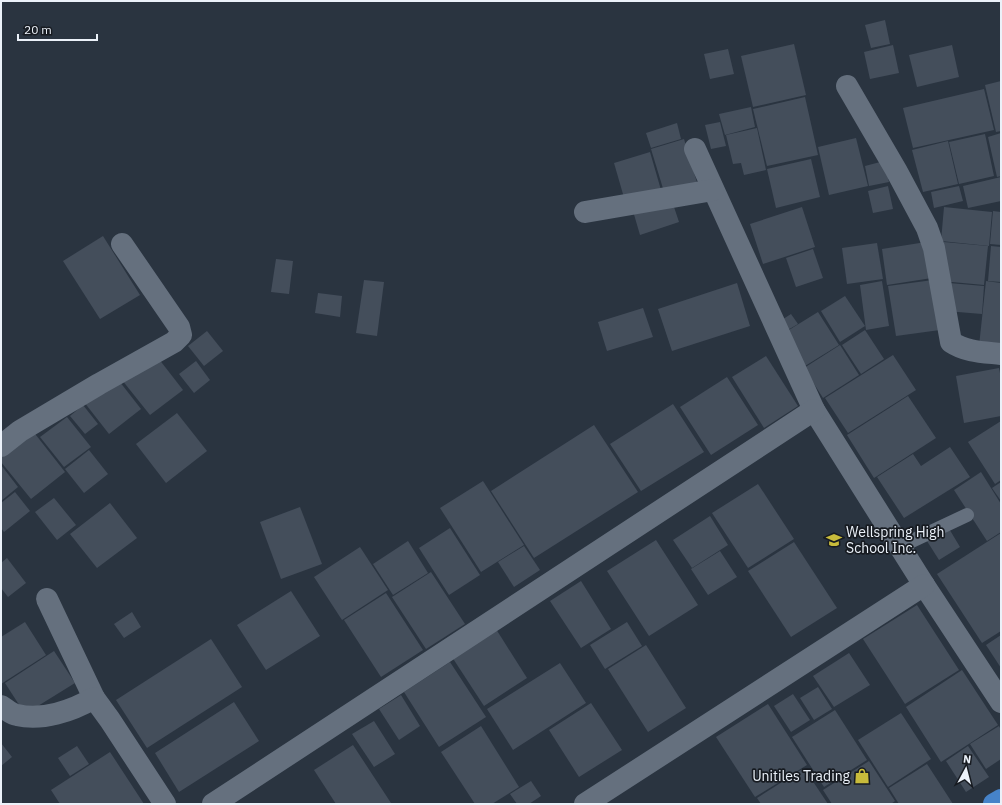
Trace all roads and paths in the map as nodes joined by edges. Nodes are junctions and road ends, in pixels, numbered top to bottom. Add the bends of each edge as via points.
1 (846, 86) dead end
2 (695, 149) dead end
3 (714, 190) junction
4 (585, 212) dead end
5 (122, 244) dead end
6 (1001, 354) edge
7 (814, 410) junction
8 (1, 446) edge
9 (967, 515) dead end
10 (899, 546) junction
11 (924, 585) junction
12 (47, 598) dead end
13 (94, 698) junction
14 (1001, 702) edge
15 (1, 706) edge
16 (1001, 800) edge
17 (165, 804) edge
18 (213, 804) edge
19 (585, 804) edge
20 (994, 804) edge

1 - 6 street via 927,228 934,248 951,342 960,348 975,352
2 - 3 street
3 - 4 street
3 - 7 street
5 - 8 street via 179,327 181,335 174,342 99,384
7 - 10 street
7 - 18 street
9 - 10 lane
10 - 11 street
11 - 14 street
11 - 19 street
12 - 13 street
13 - 15 street via 82,705 36,717 15,715
13 - 17 street
16 - 20 highway

